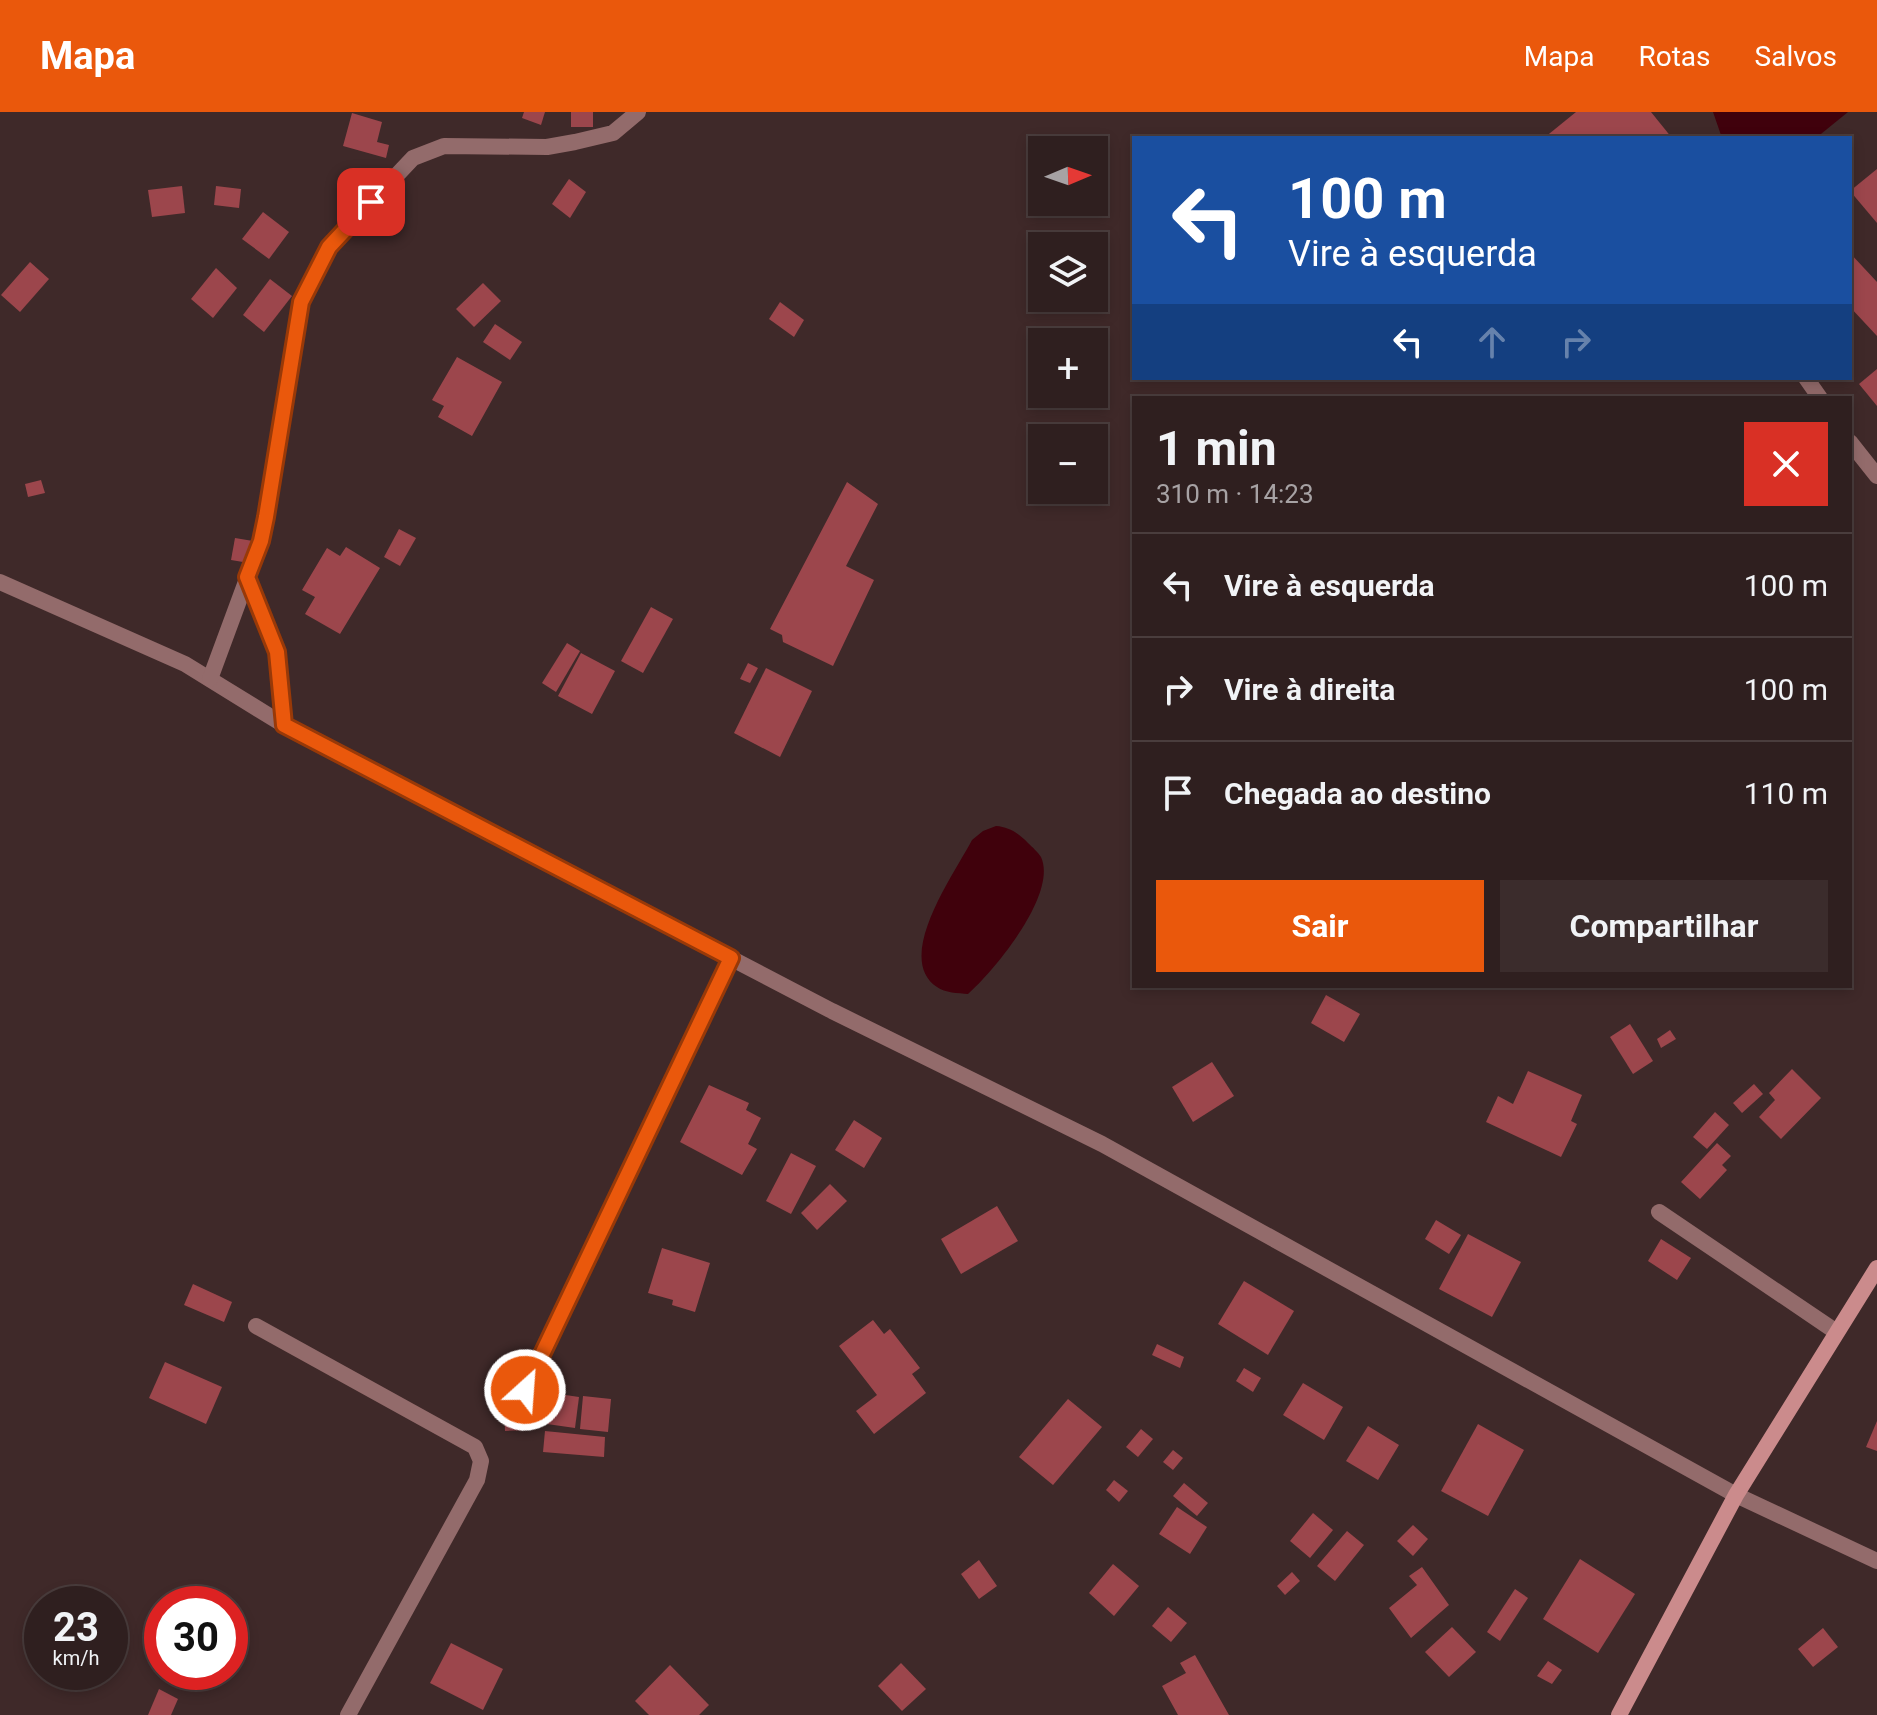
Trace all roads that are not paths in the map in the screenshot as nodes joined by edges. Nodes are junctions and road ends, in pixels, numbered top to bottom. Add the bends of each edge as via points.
1 (638, 112) edge
2 (1852, 445) edge
3 (1877, 476) edge
4 (247, 577) junction
5 (0, 582) edge
6 (210, 679) junction
7 (284, 725) junction
8 (731, 958) junction
9 (1659, 1212) dead end
10 (1877, 1268) edge
11 (256, 1326) dead end
12 (1835, 1331) junction
13 (525, 1390) dead end
14 (1736, 1495) junction
15 (1877, 1561) edge
16 (348, 1715) edge
17 (1619, 1715) edge

1 - 4 street via 613,133 575,142 425,151 329,247 301,302 266,517
2 - 3 street
4 - 6 street
4 - 7 street via 277,652
5 - 6 street
6 - 7 street
7 - 8 street
8 - 13 street
8 - 14 street via 1102,1144
9 - 12 street
10 - 12 main road
11 - 16 street via 475,1447 481,1461 477,1480
12 - 14 main road
14 - 15 street
14 - 17 main road

